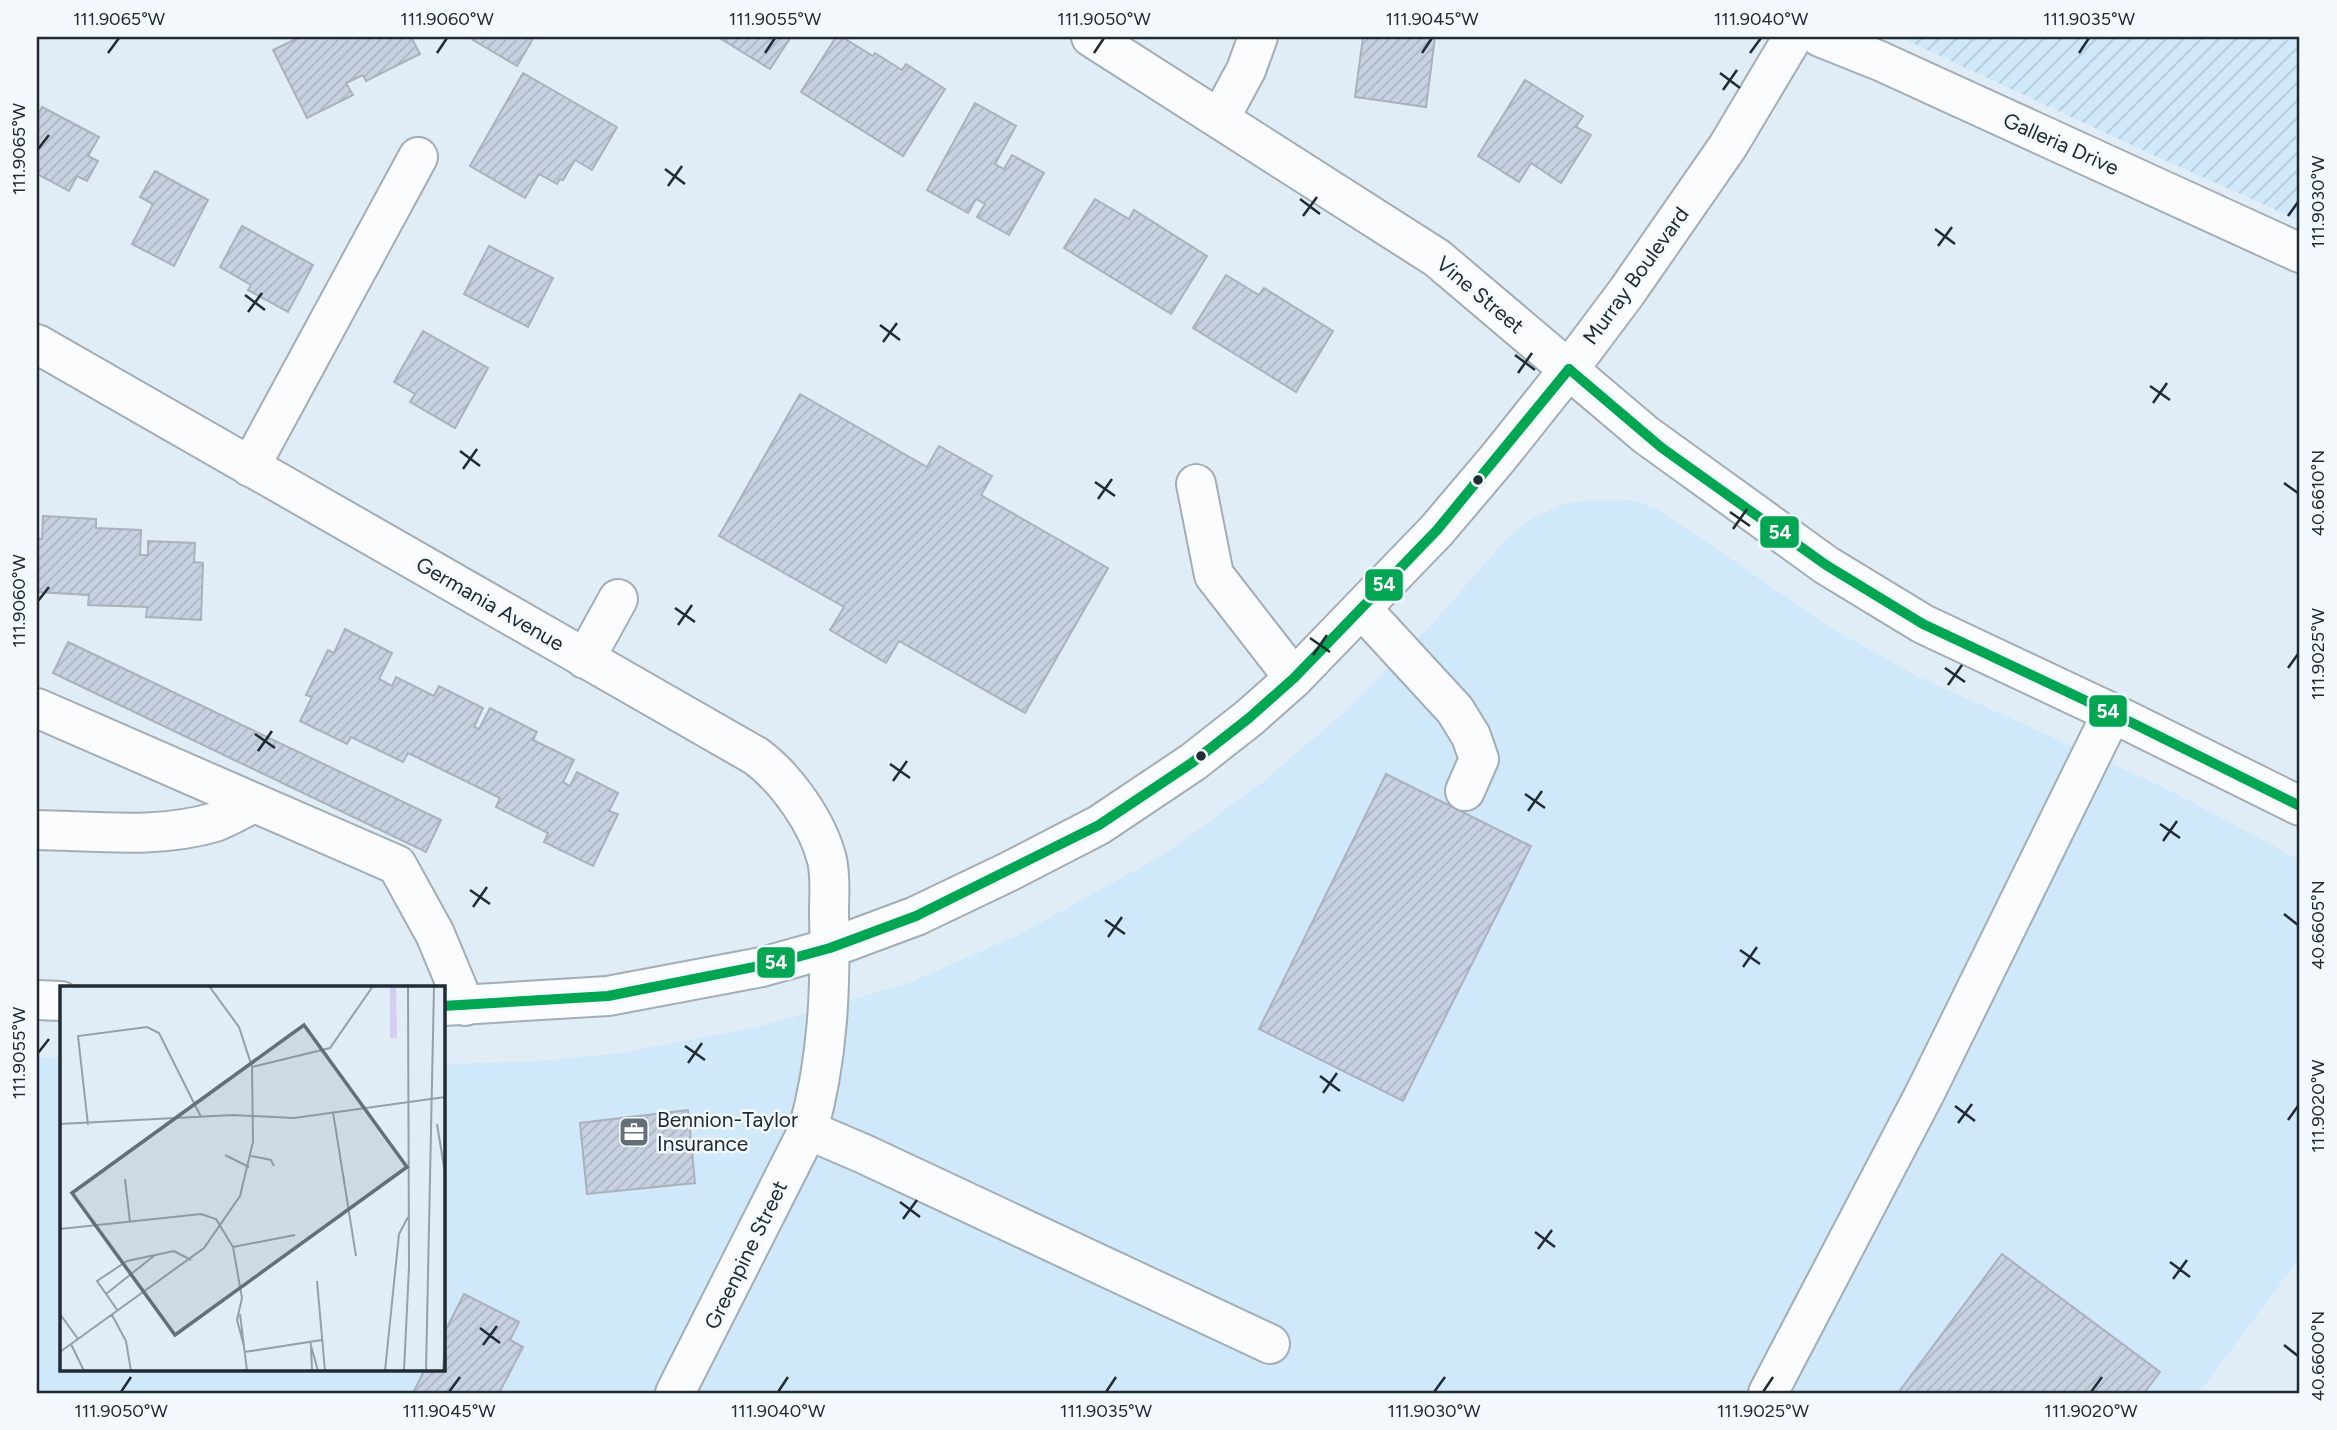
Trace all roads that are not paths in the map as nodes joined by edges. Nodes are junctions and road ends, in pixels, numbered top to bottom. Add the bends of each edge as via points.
1 (1090, 37) edge
2 (1258, 37) edge
3 (1793, 37) edge
4 (1820, 37) edge
5 (1220, 118) junction
6 (418, 157) dead end
7 (2300, 253) edge
8 (37, 344) edge
9 (1569, 369) junction
10 (250, 467) junction
11 (1196, 484) dead end
12 (618, 599) dead end
13 (1362, 609) junction
14 (585, 659) junction
15 (1294, 678) junction
16 (37, 708) edge
17 (2112, 713) junction
18 (1465, 791) dead end
19 (254, 803) junction
20 (2300, 806) edge
21 (37, 830) edge
22 (830, 948) junction
23 (37, 1000) edge
24 (60, 1001) edge
25 (454, 1006) edge
26 (808, 1130) junction
27 (1270, 1344) dead end
28 (675, 1393) edge
29 (1768, 1393) edge

1 - 5 street, Vine Street
2 - 5 street
3 - 9 street, Murray Boulevard via 1728,146
4 - 7 street, Galleria Drive
5 - 9 street, Vine Street via 1437,258
6 - 10 street
8 - 10 street, Germania Avenue
9 - 13 street, Murray Boulevard via 1437,530
9 - 17 street, Vine Street via 1662,448 1826,565 1923,624
10 - 14 street, Germania Avenue
11 - 15 street via 1214,575
12 - 14 street
13 - 15 street, Murray Boulevard
13 - 18 street via 1455,710 1471,736 1479,759
14 - 22 street, Germania Avenue via 756,756 785,783 827,860
15 - 22 street, Murray Boulevard via 1193,762 1099,825 916,916
16 - 19 street
17 - 20 street, Vine Street
17 - 29 street via 1925,1093
19 - 21 street via 217,821 185,829
19 - 25 street via 397,865 435,934
22 - 25 street, Murray Boulevard via 762,967 608,996
22 - 26 street, Greenpine Street via 825,1052
23 - 24 street
26 - 27 street
26 - 28 street, Greenpine Street

